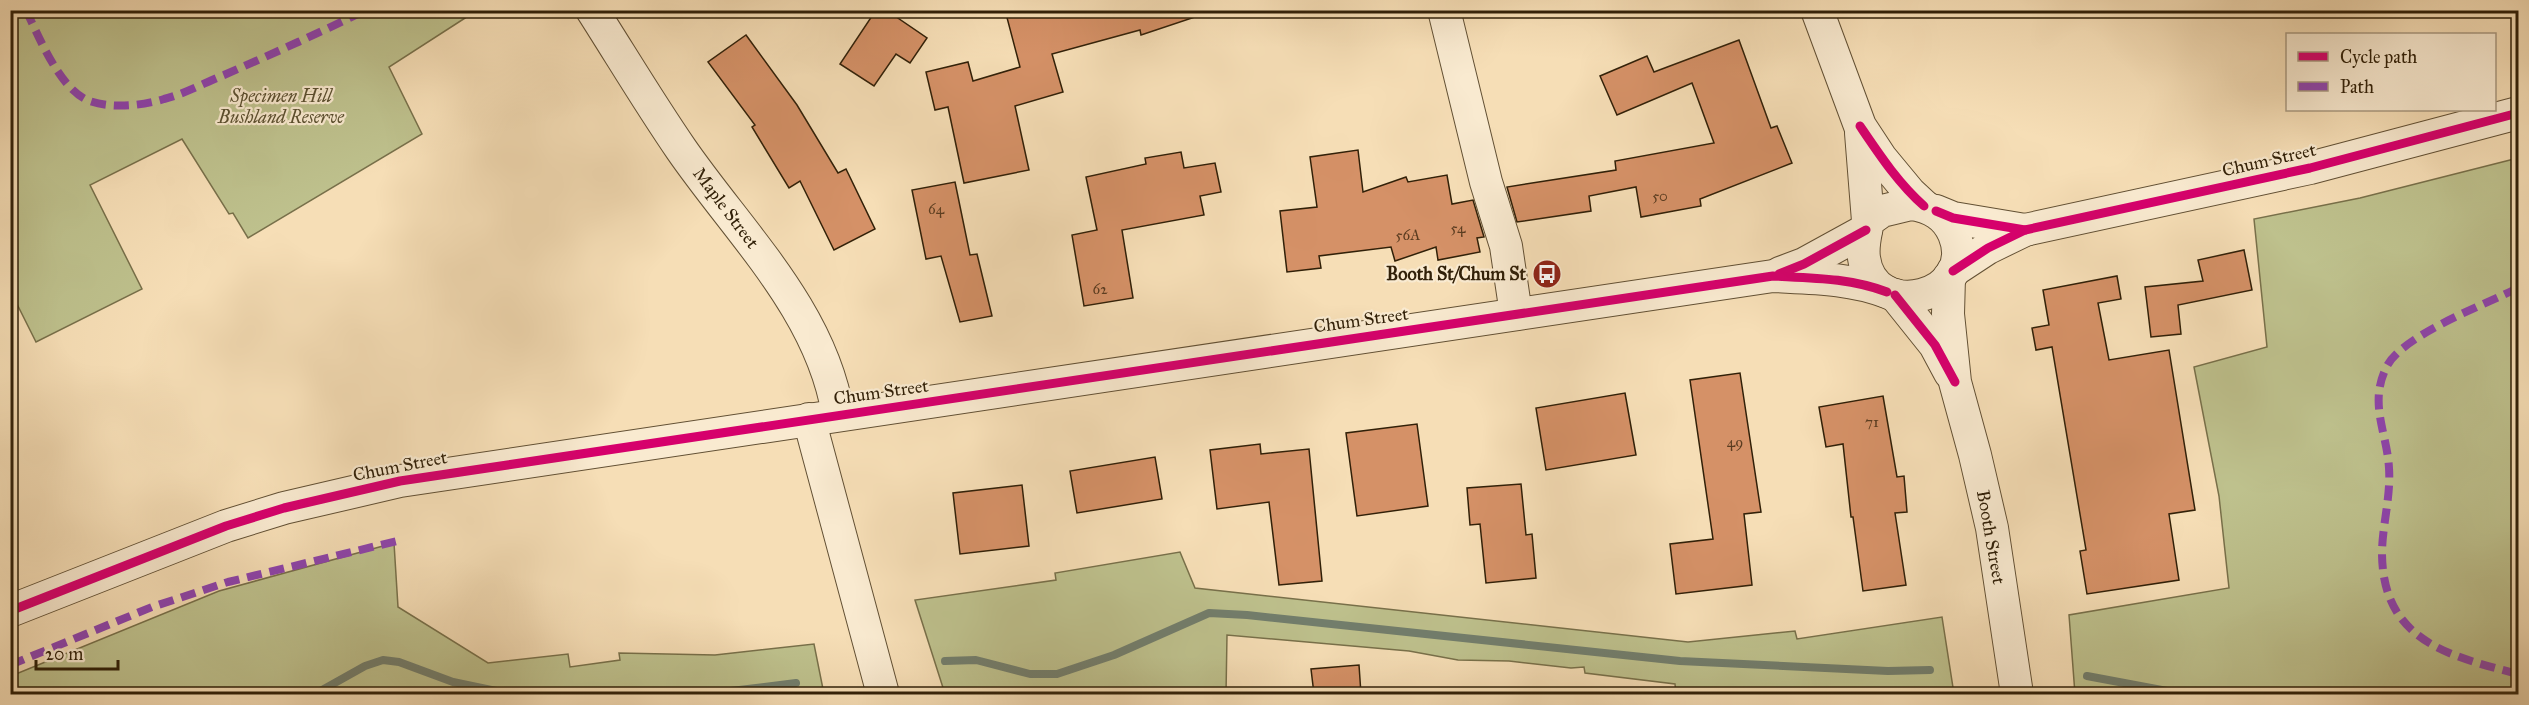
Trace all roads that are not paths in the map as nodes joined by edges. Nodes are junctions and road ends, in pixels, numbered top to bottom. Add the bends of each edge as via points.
1 (592, 10) edge
2 (1444, 10) edge
3 (1817, 10) edge
4 (2518, 113) edge
5 (1860, 126) junction
6 (1930, 209) junction
7 (1867, 225) junction
8 (2025, 230) junction
9 (1951, 274) junction
10 (1773, 276) junction
11 (1891, 293) junction
12 (1516, 314) junction
13 (1955, 382) junction
14 (824, 417) junction
15 (10, 611) edge
16 (883, 694) edge
17 (2016, 694) edge

1 - 14 street, Maple Street via 682,150 760,252 796,308 834,385
2 - 12 street via 1486,182 1506,246
3 - 5 street
4 - 8 street, Chum Street via 2310,168
5 - 6 street via 1910,193
5 - 7 street
6 - 7 street via 1911,204 1898,206 1882,211
6 - 8 street, Chum Street via 1953,218
6 - 9 street via 1945,219 1956,238 1958,250
7 - 10 street, Chum Street via 1804,264
7 - 11 street via 1864,258 1868,271 1876,283
8 - 9 street, Chum Street via 1988,248
9 - 11 street via 1936,291 1924,296 1912,298
9 - 13 street, Booth Street via 1948,314
10 - 11 street, Chum Street via 1837,279
10 - 12 street, Chum Street
11 - 13 street, Booth Street via 1935,345
12 - 14 street, Chum Street
13 - 17 street, Booth Street via 1992,528
14 - 15 street, Chum Street via 400,481 284,508 226,526
14 - 16 street, Maple Street

